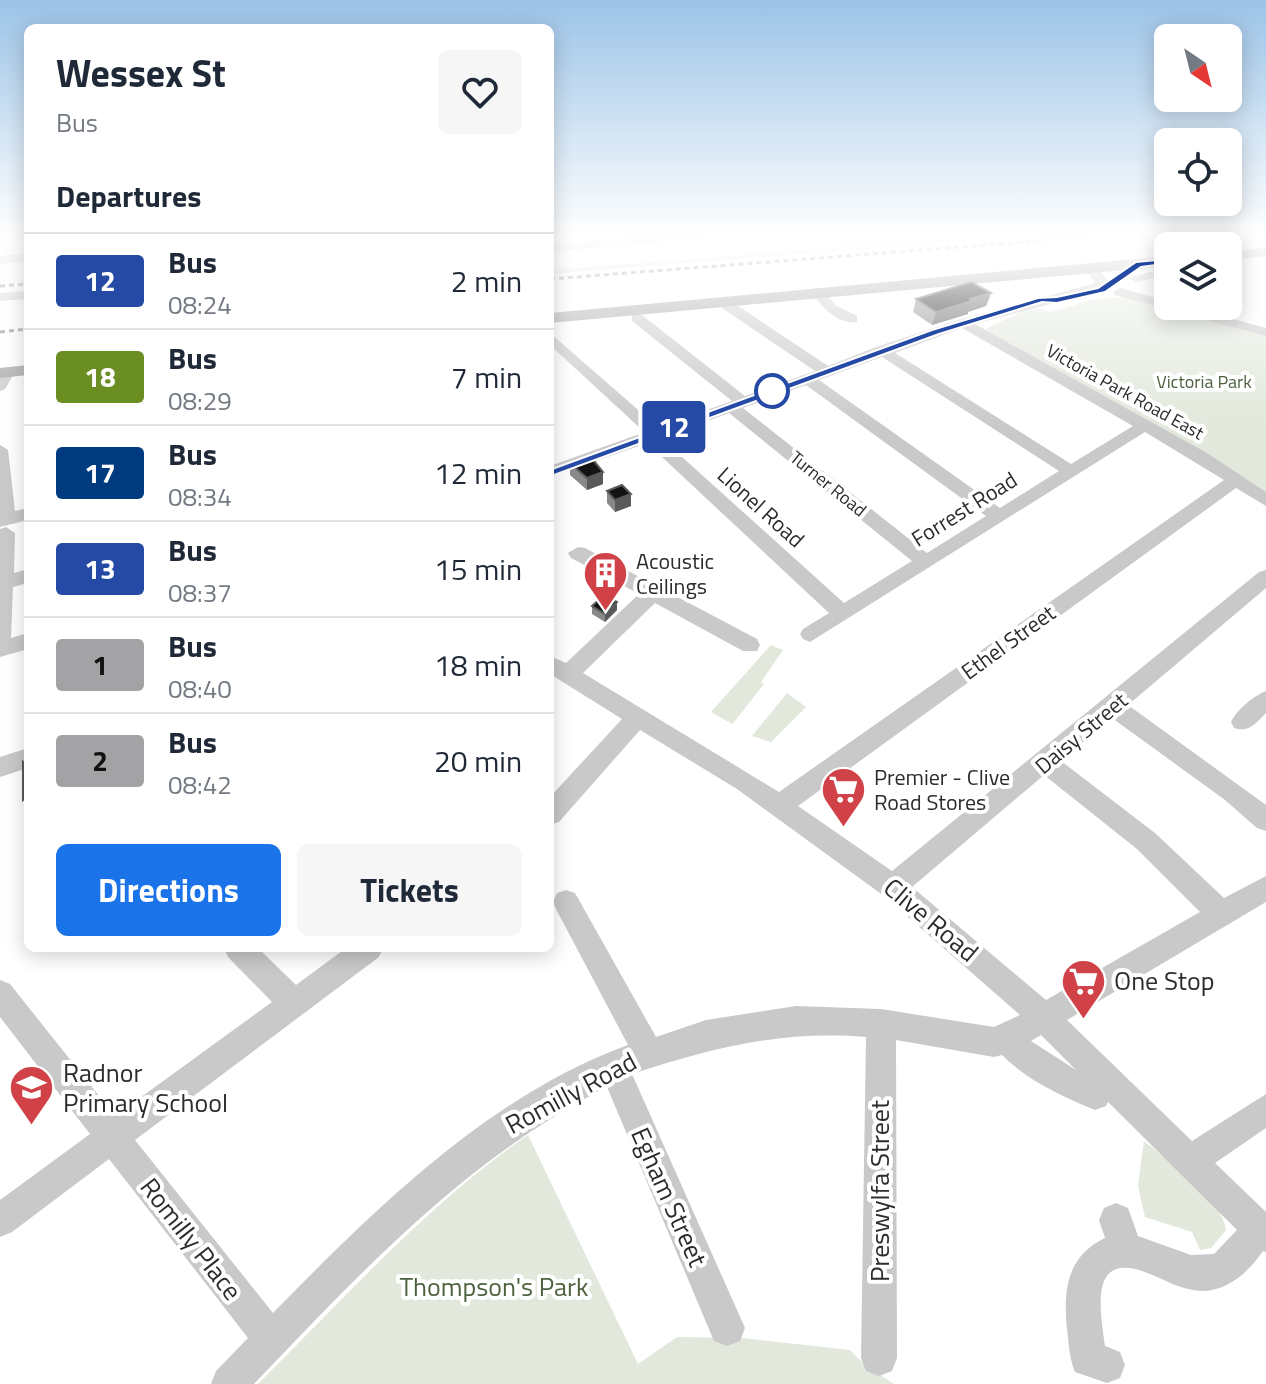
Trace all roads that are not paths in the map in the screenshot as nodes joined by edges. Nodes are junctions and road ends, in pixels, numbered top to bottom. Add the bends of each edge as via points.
1 (744, 299) edge
2 (823, 299) edge
3 (1055, 299) edge
4 (721, 301) junction
5 (554, 318) edge
6 (637, 318) dead end
7 (852, 319) dead end
8 (1221, 320) edge
9 (963, 323) junction
10 (1266, 332) edge
11 (554, 341) edge
12 (881, 350) junction
13 (24, 371) edge
14 (825, 371) junction
15 (2, 377) edge
16 (806, 378) junction
17 (737, 404) junction
18 (1144, 426) junction
19 (647, 431) junction
20 (0, 450) edge
21 (554, 466) edge
22 (1070, 471) junction
23 (1236, 480) junction
24 (1266, 500) edge
25 (24, 516) edge
26 (999, 516) junction
27 (4, 524) edge
28 (578, 553) dead end
29 (926, 562) junction
30 (24, 577) edge
31 (1266, 577) edge
32 (4, 583) junction
33 (653, 593) junction
34 (842, 613) junction
35 (810, 634) dead end
36 (24, 642) edge
37 (750, 645) dead end
38 (0, 647) edge
39 (559, 670) edge
40 (1266, 700) edge
41 (1113, 706) junction
42 (638, 716) junction
43 (1242, 722) dead end
44 (24, 759) edge
45 (1046, 763) junction
46 (0, 767) edge
47 (780, 805) junction
48 (554, 810) edge
49 (1266, 820) edge
50 (893, 887) junction
51 (1266, 888) edge
52 (566, 902) dead end
53 (1221, 914) junction
54 (242, 952) edge
55 (364, 952) edge
56 (0, 994) edge
57 (294, 1003) junction
58 (1042, 1016) junction
59 (881, 1024) junction
60 (1007, 1039) junction
61 (648, 1052) junction
62 (613, 1066) junction
63 (1095, 1095) dead end
64 (1266, 1109) edge
65 (111, 1137) junction
66 (1192, 1160) junction
67 (0, 1220) edge
68 (1263, 1231) edge
69 (727, 1328) dead end
70 (272, 1340) junction
71 (879, 1358) dead end
72 (1107, 1365) dead end
73 (229, 1384) edge

1 - 4 main road
2 - 7 street
3 - 9 street
4 - 5 main road
4 - 14 street
6 - 17 street, Turner Road
8 - 10 street
9 - 12 street
9 - 18 street, Victoria Park Road East
11 - 19 street, Lionel Road
12 - 14 street
12 - 22 street
13 - 15 main road
14 - 16 street
16 - 17 street
16 - 26 street
17 - 19 street
17 - 29 street, Turner Road
18 - 22 street, Forrest Road
18 - 23 street, Victoria Park Road East
19 - 21 street
19 - 34 street, Lionel Road
20 - 27 street
22 - 26 street, Forrest Road
23 - 24 street, Victoria Park Road East
23 - 47 street, Ethel Street
25 - 27 street
26 - 29 street, Forrest Road
27 - 32 street
28 - 33 street
29 - 34 street, Forrest Road
30 - 32 street
31 - 41 street, Daisy Street
32 - 38 street
33 - 37 street
33 - 39 street
34 - 35 street, Forrest Road
36 - 38 street
39 - 42 street, Clive Road
40 - 43 street
41 - 45 street, Daisy Street
41 - 49 street
42 - 47 street, Clive Road
42 - 48 street
44 - 46 street
45 - 50 street, Daisy Street
45 - 53 street via 1146,841
47 - 50 street, Clive Road
50 - 58 street, Clive Road
51 - 53 street
52 - 61 street
53 - 58 street
54 - 57 street
55 - 57 street
56 - 65 street, Romilly Place
57 - 65 street
58 - 60 street
58 - 66 street, Clive Road
59 - 60 street, Romilly Road via 994,1042
59 - 61 street, Romilly Road via 796,1021 730,1030
59 - 71 street, Preswylfa Street
60 - 63 street via 1061,1080
61 - 62 street, Romilly Road
62 - 69 street, Egham Street
62 - 70 street, Romilly Road via 481,1142
64 - 66 street
65 - 67 street
65 - 70 street, Romilly Place
66 - 68 street, Clive Road
68 - 72 street via 1221,1269 1203,1273 1182,1271 1121,1235 1087,1273 1083,1287 1088,1359
70 - 73 street, Romilly Road

